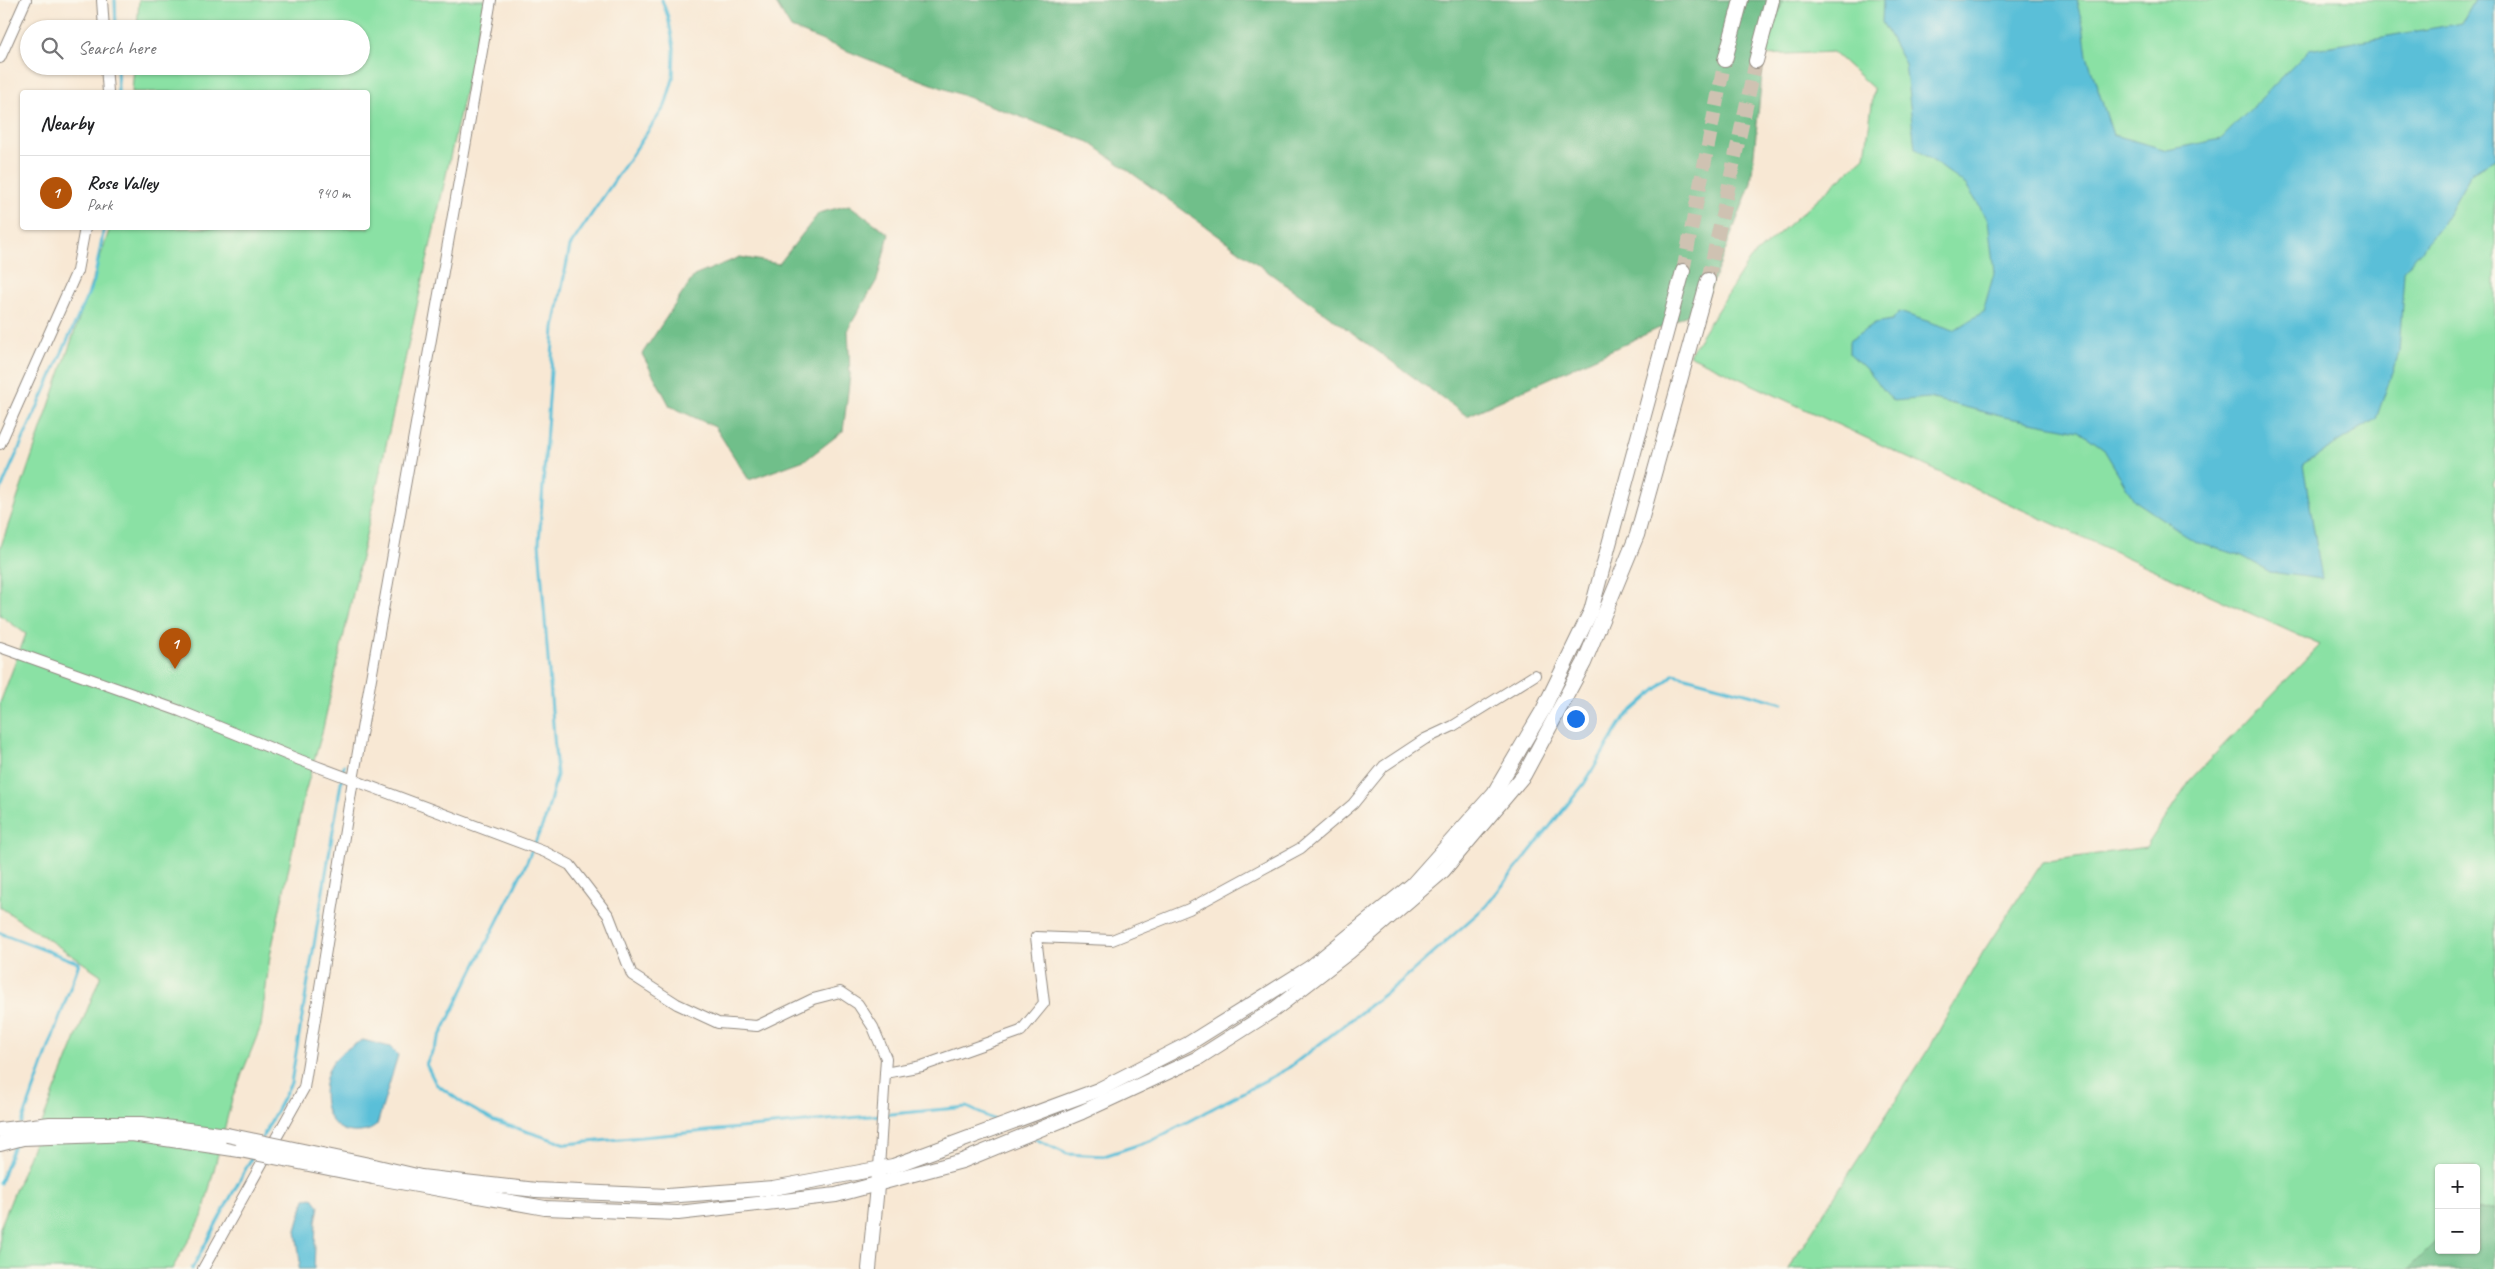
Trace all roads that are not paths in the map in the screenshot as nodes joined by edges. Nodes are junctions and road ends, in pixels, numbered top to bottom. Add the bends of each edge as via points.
1 (26, 0) edge
2 (102, 0) edge
3 (491, 0) edge
4 (1741, 0) edge
5 (1772, 0) edge
6 (103, 20) edge
7 (0, 58) edge
8 (1725, 60) tunnel mouth
9 (1756, 61) tunnel mouth
10 (107, 75) edge
11 (108, 90) edge
12 (86, 230) edge
13 (1683, 271) tunnel mouth
14 (1708, 280) tunnel mouth
15 (0, 444) edge
16 (0, 647) edge
17 (1535, 675) dead end
18 (353, 780) junction
19 (1215, 1027) junction
20 (1226, 1040) junction
21 (1167, 1055) junction
22 (1172, 1070) junction
23 (885, 1073) junction
24 (0, 1130) edge
25 (0, 1144) edge
26 (879, 1168) joint
27 (373, 1171) junction
28 (877, 1185) junction
29 (202, 1269) edge
30 (869, 1269) edge

1 - 7 street
2 - 6 street
3 - 18 street
4 - 8 main road
5 - 9 main road
10 - 11 street
12 - 15 street via 77,271
13 - 19 main road via 1591,611 1543,710 1494,793 1412,885 1311,967
14 - 20 main road via 1637,535 1584,662 1524,775 1444,871 1275,1009
16 - 18 street via 180,711
17 - 23 street via 1384,766 1353,804 1300,848 1189,909 1112,940 1036,937 1044,1003 1021,1031 922,1066
18 - 23 street via 523,843 570,865 609,916 632,975 677,1004 718,1022 758,1026 813,999 840,992 858,1004 873,1027 886,1058
18 - 29 street via 304,1088
19 - 20 main road via 1206,1035 1205,1044 1211,1046
19 - 21 main road
20 - 22 main road
21 - 22 main road via 1183,1058
21 - 27 main road via 1098,1090 893,1166 773,1188 667,1196 536,1190
22 - 28 main road via 962,1162
23 - 26 street
24 - 27 main road, bridge via 50,1124 141,1124 227,1135
25 - 27 main road, bridge via 23,1138 132,1134
26 - 28 main road
27 - 28 main road via 545,1208 678,1212 836,1195
28 - 30 main road

